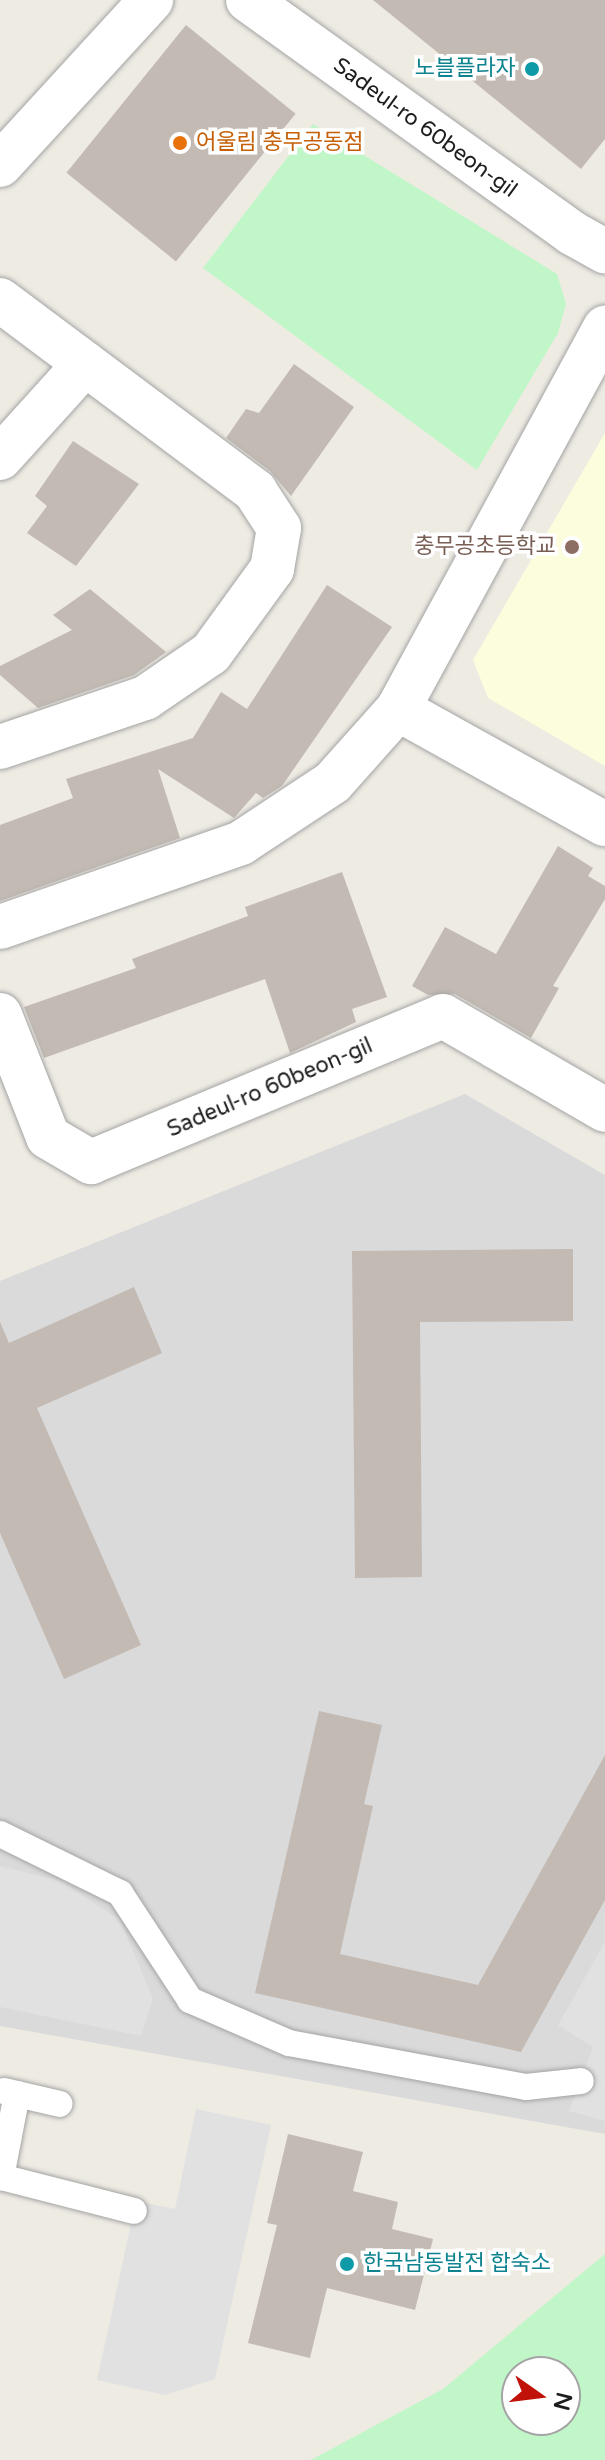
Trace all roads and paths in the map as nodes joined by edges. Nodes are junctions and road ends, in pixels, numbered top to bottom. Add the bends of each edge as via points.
1 (151, 0) edge
2 (248, 0) edge
3 (0, 165) edge
4 (605, 251) edge
5 (0, 300) edge
6 (605, 327) edge
7 (85, 364) junction
8 (0, 458) edge
9 (398, 709) junction
10 (0, 747) edge
11 (605, 824) edge
12 (0, 927) edge
13 (0, 1015) edge
14 (605, 1110) edge
15 (0, 1834) edge
16 (581, 2081) dead end
17 (9, 2092) edge
18 (60, 2104) dead end
19 (134, 2211) dead end

1 - 3 street
2 - 4 street, Sadeul-ro 60beon-gil via 572,233
5 - 7 street
6 - 9 street
7 - 8 street
7 - 10 street via 255,491 279,528 272,569 211,653 145,698
9 - 11 street
9 - 12 street via 333,782 241,843
13 - 14 street, Sadeul-ro 60beon-gil via 48,1137 91,1162 443,1016
15 - 16 lane via 120,1893 190,2000 275,2037 526,2087
17 - 18 lane
17 - 19 lane via 1,2177

